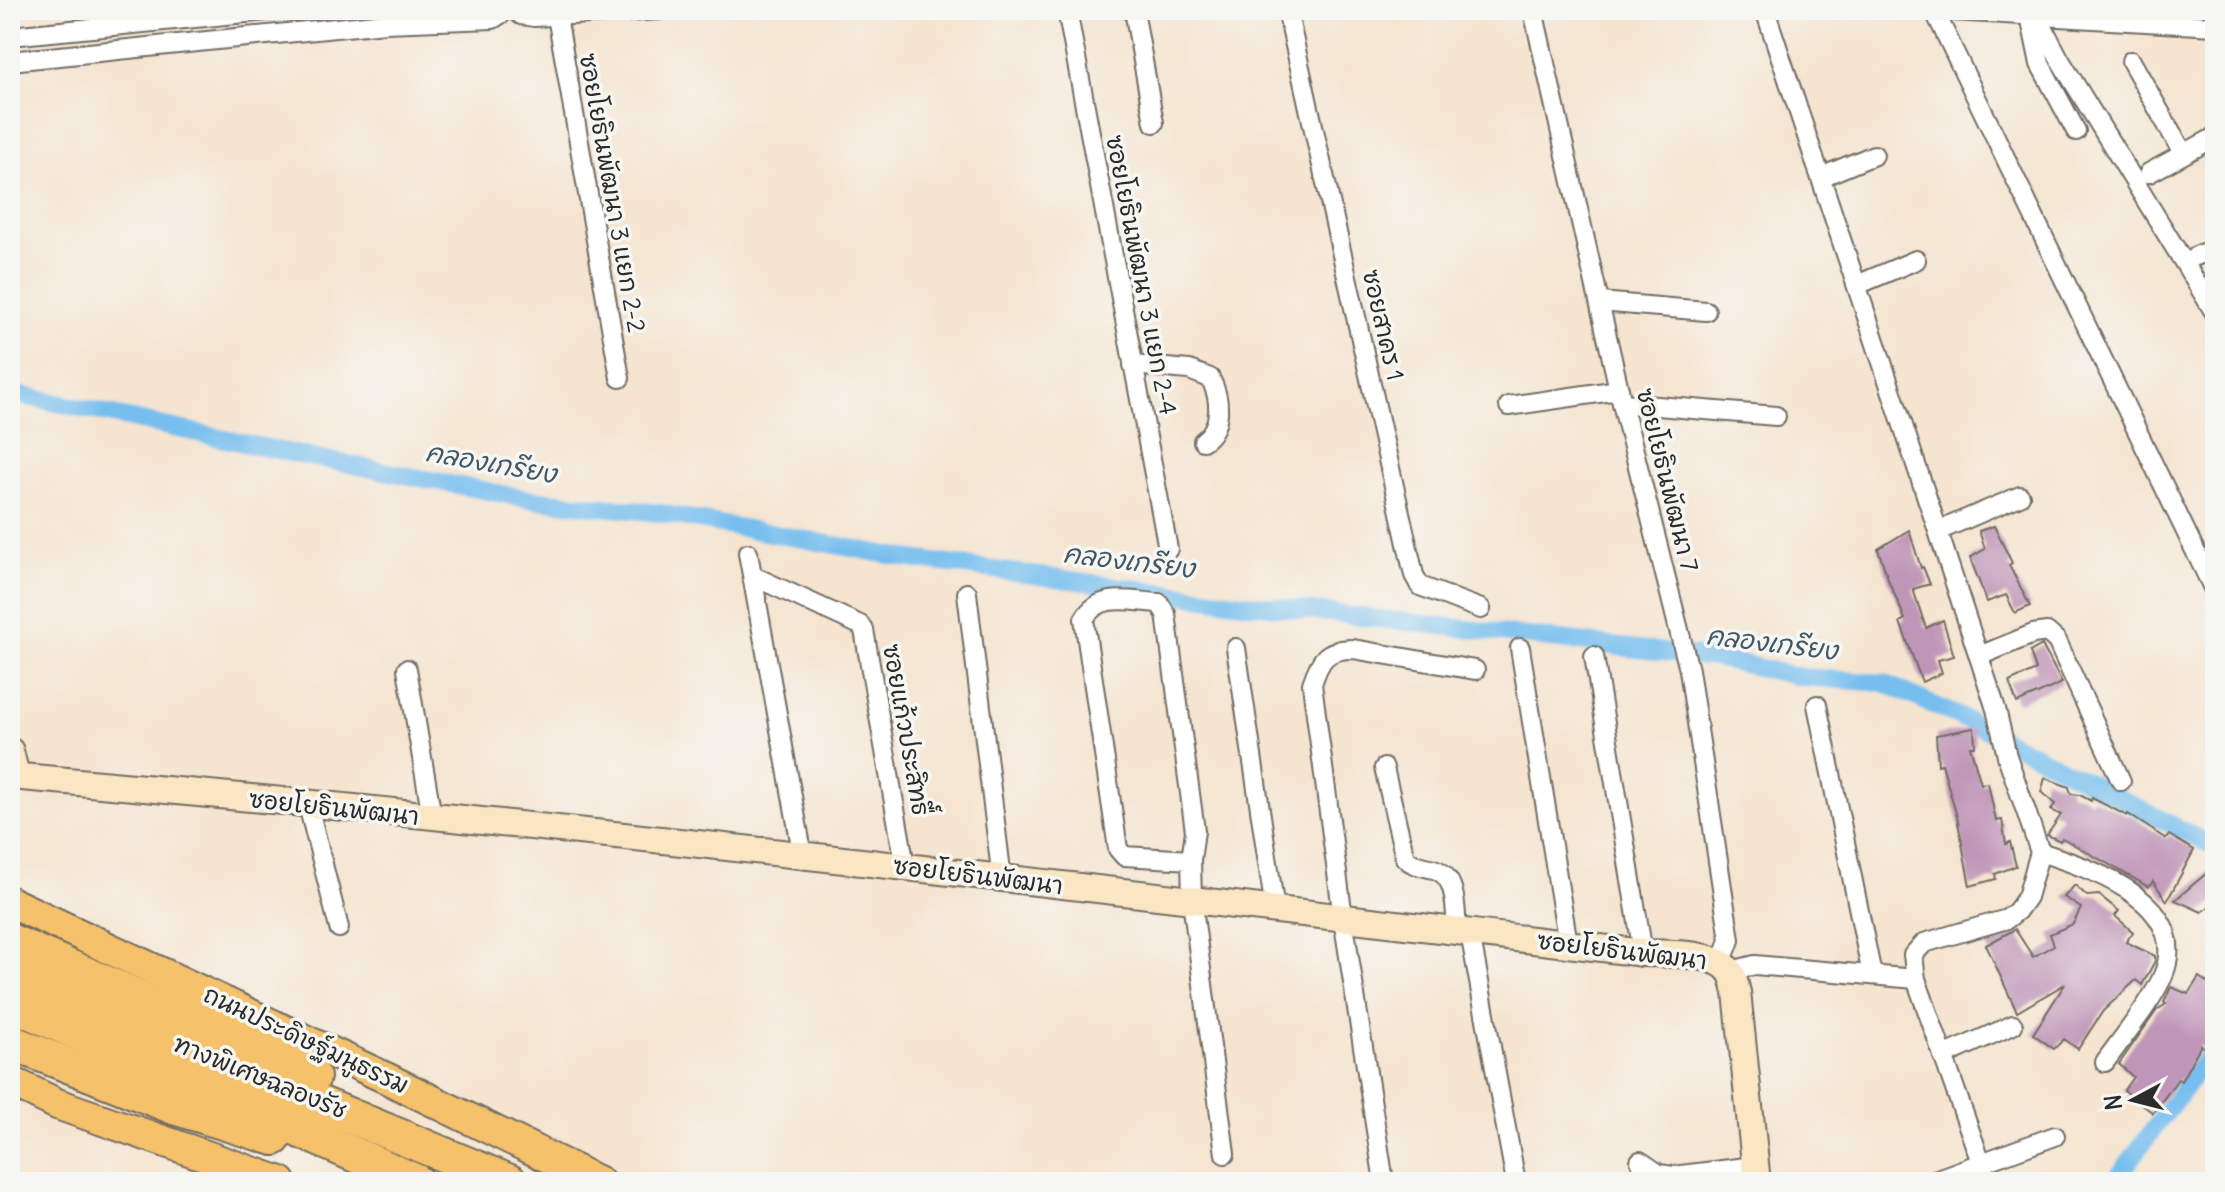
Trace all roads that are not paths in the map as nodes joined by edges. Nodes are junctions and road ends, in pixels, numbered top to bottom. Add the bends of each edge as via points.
1 (277, 10) edge
2 (507, 10) edge
3 (516, 10) edge
4 (661, 10) edge
5 (1067, 10) edge
6 (1134, 10) edge
7 (1287, 10) edge
8 (1533, 10) edge
9 (1765, 10) edge
10 (1934, 10) edge
11 (1961, 11) edge
12 (557, 16) junction
13 (2033, 16) junction
14 (149, 17) edge
15 (2215, 26) edge
16 (10, 36) edge
17 (157, 47) junction
18 (10, 61) edge
19 (2131, 61) dead end
20 (1154, 123) dead end
21 (2076, 131) dead end
22 (2215, 137) edge
23 (2183, 153) junction
24 (1874, 155) dead end
25 (2149, 173) dead end
26 (1821, 177) junction
27 (2215, 248) edge
28 (2196, 256) dead end
29 (1916, 260) dead end
30 (1857, 285) junction
31 (1600, 302) junction
32 (1706, 311) dead end
33 (2215, 313) edge
34 (1133, 365) junction
35 (620, 378) dead end
36 (1621, 396) junction
37 (1509, 406) dead end
38 (1776, 416) dead end
39 (1203, 441) dead end
40 (2020, 496) dead end
41 (1938, 531) junction
42 (1168, 549) dead end
43 (748, 553) dead end
44 (753, 576) junction
45 (2215, 592) edge
46 (967, 593) dead end
47 (1481, 609) dead end
48 (1236, 648) dead end
49 (1520, 648) dead end
50 (1594, 656) dead end
51 (1979, 656) junction
52 (407, 669) dead end
53 (1475, 670) dead end
54 (1817, 705) dead end
55 (12, 768) edge
56 (1384, 768) dead end
57 (2121, 781) dead end
58 (308, 805) junction
59 (432, 817) junction
60 (2040, 852) junction
61 (803, 857) junction
62 (1191, 860) junction
63 (905, 866) junction
64 (1002, 879) junction
65 (1192, 900) junction
66 (10, 902) edge
67 (1275, 910) junction
68 (1343, 918) junction
69 (339, 928) dead end
70 (1463, 932) junction
71 (10, 941) edge
72 (1568, 944) junction
73 (1643, 953) junction
74 (1726, 968) junction
75 (10, 975) edge
76 (1872, 975) junction
77 (1916, 979) junction
78 (10, 1003) edge
79 (2013, 1025) dead end
80 (10, 1042) edge
81 (1943, 1056) junction
82 (2105, 1062) dead end
83 (10, 1081) edge
84 (2055, 1136) dead end
85 (447, 1154) junction
86 (1225, 1154) dead end
87 (1640, 1161) dead end
88 (371, 1162) junction
89 (1981, 1162) junction
90 (1756, 1174) edge
91 (281, 1182) edge
92 (417, 1182) edge
93 (510, 1182) edge
94 (599, 1182) edge
95 (1384, 1182) edge
96 (1516, 1182) edge
97 (1929, 1182) edge
98 (1988, 1182) edge

1 - 14 street
2 - 17 street via 493,19 385,23
3 - 12 street via 534,17
4 - 12 street
5 - 34 street, ซอยโยธินพัฒนา 3 แยก 2-4
6 - 20 street
7 - 47 street, ซอยสาคร 1 via 1414,575 1420,586
8 - 31 street, ซอยโยธินพัฒนา 7
9 - 26 street
10 - 11 street
10 - 45 street
11 - 13 street
12 - 35 street, ซอยโยธินพัฒนา 3 แยก 2-2
13 - 15 street
13 - 21 street via 2040,64
13 - 33 street
14 - 16 street
14 - 17 street
17 - 18 street
19 - 23 street
22 - 23 street
23 - 25 street
24 - 26 street
26 - 30 street
27 - 28 street
29 - 30 street
30 - 41 street
31 - 32 street
31 - 36 street, ซอยโยธินพัฒนา 7
34 - 39 street via 1189,370 1210,378 1218,424
34 - 42 street, ซอยโยธินพัฒนา 3 แยก 2-4
36 - 37 street
36 - 38 street
36 - 74 street, ซอยโยธินพัฒนา 7 via 1689,670 1730,940
40 - 41 street
41 - 51 street
43 - 44 street
44 - 61 street
44 - 63 street, ซอยแก้วประสิทธื์ via 864,630
46 - 64 street
48 - 67 street
49 - 72 street
50 - 73 street
51 - 57 street via 2047,632 2057,641
51 - 60 street
52 - 59 street
53 - 68 street via 1353,649 1337,649 1319,662 1312,684
54 - 76 street
55 - 58 street, ซอยโยธินพัฒนา
56 - 70 street via 1405,858 1448,878
58 - 59 street, ซอยโยธินพัฒนา
58 - 69 street
59 - 61 street, ซอยโยธินพัฒนา
60 - 77 street via 2027,897 2017,911 2007,919 1924,943 1913,955
60 - 82 street via 2088,868 2153,909 2164,925 2167,962 2159,985
61 - 63 street, ซอยโยธินพัฒนา
62 - 62 street via 1195,831 1164,606 1103,601 1084,619 1118,849 1124,856
62 - 65 street
63 - 64 street, ซอยโยธินพัฒนา
64 - 65 street, ซอยโยธินพัฒนา
65 - 67 street, ซอยโยธินพัฒนา
65 - 86 street
66 - 94 main road, ถนนประดิษฐ์มนูธรรม
67 - 68 street, ซอยโยธินพัฒนา
68 - 70 street, ซอยโยธินพัฒนา
68 - 95 street
70 - 72 street, ซอยโยธินพัฒนา
70 - 96 street
71 - 85 highway via 301,1071
72 - 73 street, ซอยโยธินพัฒนา
73 - 74 street, ซอยโยธินพัฒนา via 1698,956
74 - 76 street via 1755,965
74 - 90 street, ซอยโยธินพัฒนา via 1737,992
75 - 85 highway, ทางพิเศษฉลองรัช
76 - 77 street
77 - 81 street
78 - 88 highway, ทางพิเศษฉลองรัช
79 - 81 street
80 - 88 highway via 228,1125
81 - 89 street
83 - 91 main road via 57,1104
84 - 89 street
85 - 93 highway, ทางพิเศษฉลองรัช
87 - 90 street via 1673,1176
88 - 92 highway, ทางพิเศษฉลองรัช
89 - 97 street
89 - 98 street

